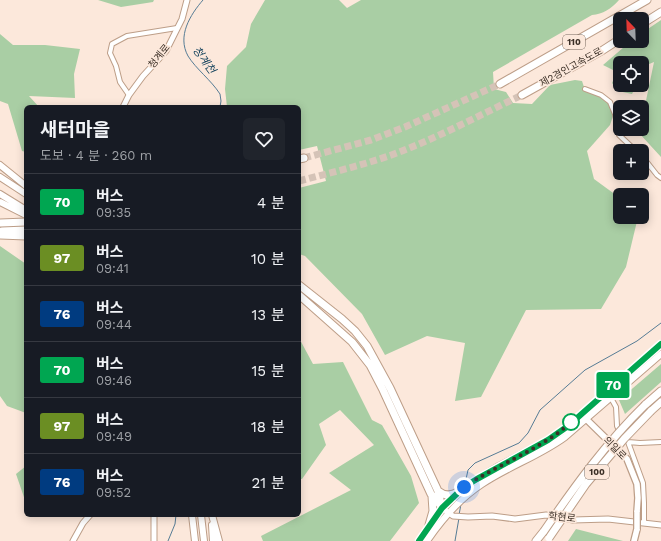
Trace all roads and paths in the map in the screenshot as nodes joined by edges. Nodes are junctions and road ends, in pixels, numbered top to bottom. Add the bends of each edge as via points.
1 (187, 0) edge
2 (647, 0) edge
3 (661, 12) edge
4 (649, 20) edge
5 (177, 28) junction
6 (613, 44) edge
7 (500, 84) tunnel mouth
8 (585, 88) dead end
9 (129, 94) junction
10 (522, 95) tunnel mouth
11 (124, 105) edge
12 (629, 144) edge
13 (0, 165) edge
14 (649, 165) edge
15 (0, 177) edge
16 (661, 178) edge
17 (24, 184) edge
18 (24, 193) edge
19 (0, 194) edge
20 (0, 202) edge
21 (24, 209) edge
22 (24, 215) edge
23 (24, 222) edge
24 (0, 223) edge
25 (24, 231) edge
26 (0, 232) edge
27 (15, 234) junction
28 (0, 236) edge
29 (24, 236) edge
30 (301, 287) edge
31 (301, 296) edge
32 (661, 344) edge
33 (661, 354) edge
34 (606, 391) junction
35 (661, 391) edge
36 (611, 398) junction
37 (661, 402) edge
38 (581, 414) junction
39 (586, 419) junction
40 (628, 442) junction
41 (661, 442) edge
42 (460, 491) junction
43 (434, 493) junction
44 (445, 510) junction
45 (88, 517) edge
46 (154, 517) edge
47 (192, 517) edge
48 (201, 517) edge
49 (211, 517) edge
50 (212, 517) edge
51 (644, 522) junction
52 (430, 525) junction
53 (661, 525) edge
54 (547, 539) edge
55 (73, 541) edge
56 (154, 541) edge
57 (195, 541) edge
58 (204, 541) edge
59 (213, 541) edge
60 (219, 541) edge
61 (419, 541) edge
62 (427, 541) edge
63 (536, 541) edge
64 (635, 541) edge

1 - 5 street, 청계로
2 - 7 highway, 제2경인고속도로 / 110
3 - 4 highway
5 - 9 street, 청계로 via 166,51
5 - 9 street via 127,36 112,44 110,53 120,82
6 - 10 highway, 제2경인고속도로 / 110
8 - 12 street via 610,102 619,135
9 - 11 street, 청계로
13 - 17 main road
14 - 16 street
15 - 18 main road
19 - 21 main road
20 - 22 main road
23 - 24 highway
25 - 27 highway
26 - 27 highway
27 - 28 highway
27 - 29 highway
30 - 43 highway via 342,319 367,346 390,388
31 - 43 highway via 352,342 370,365
32 - 34 main road
33 - 36 main road
34 - 36 street
34 - 38 main road
35 - 63 highway, 100, bridge via 624,426 598,456
36 - 39 main road
36 - 40 street via 616,407 617,426
37 - 54 highway, 100, bridge via 624,439 586,484
38 - 39 main road, 의일로
38 - 42 main road via 548,440
39 - 44 main road via 552,446 483,483
39 - 64 main road, 의일로, bridge via 627,459 637,484
40 - 41 street
40 - 51 street via 643,483
42 - 43 highway via 446,495
42 - 44 main road
43 - 44 highway
43 - 52 highway
44 - 51 street, 학현로 via 453,516 468,517 492,516 515,519 546,515 573,520
44 - 52 main road
44 - 62 main road
45 - 55 street
46 - 56 street
47 - 57 main road
48 - 58 main road
49 - 59 main road
50 - 60 main road
51 - 53 street, 학현로
52 - 61 main road

